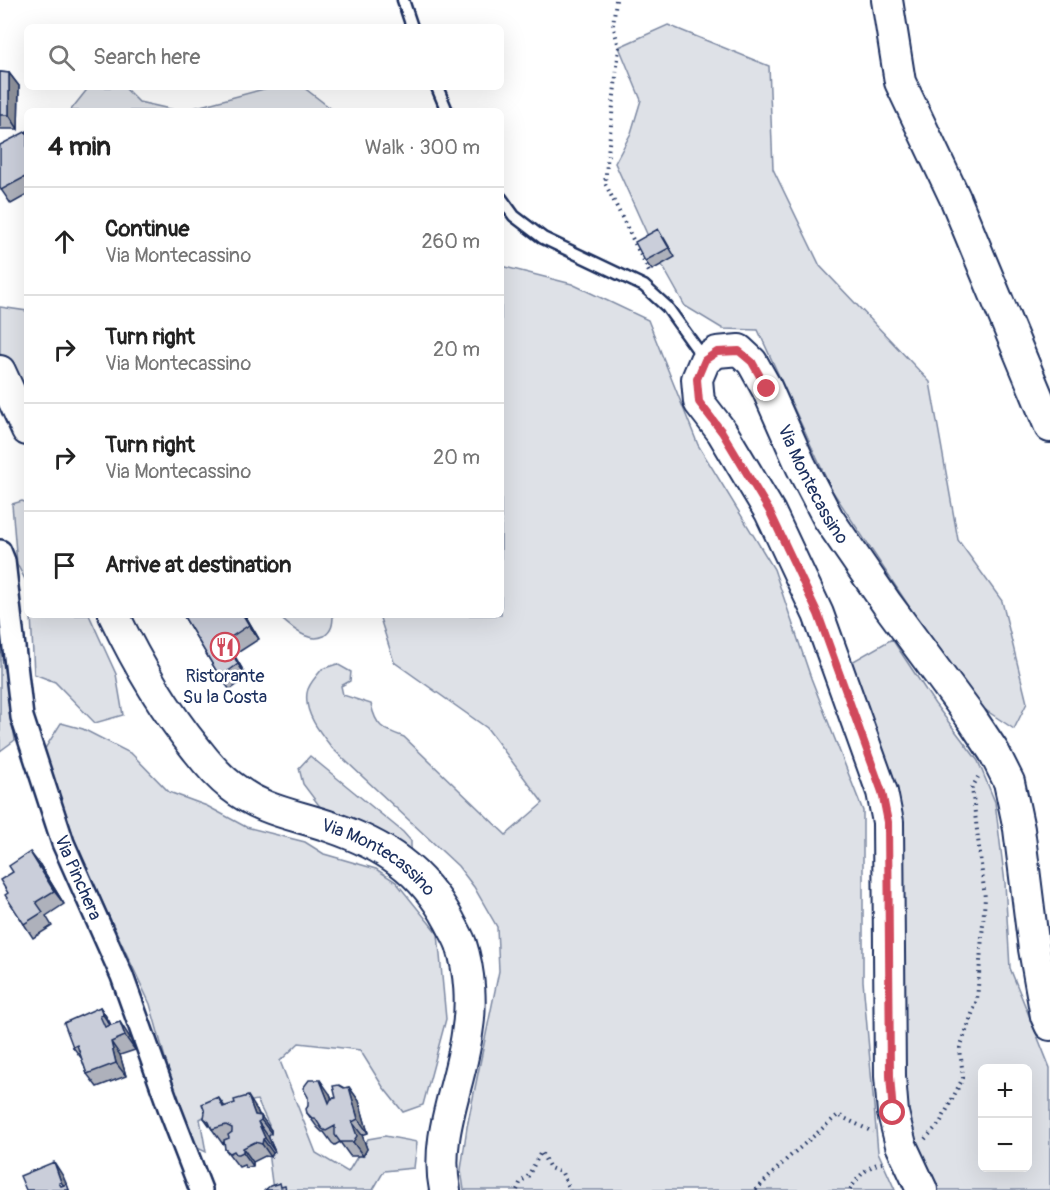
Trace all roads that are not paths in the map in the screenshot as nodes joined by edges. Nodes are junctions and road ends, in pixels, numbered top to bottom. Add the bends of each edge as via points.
1 (403, 0) edge
2 (887, 0) edge
3 (411, 24) edge
4 (438, 90) edge
5 (446, 108) edge
6 (504, 202) edge
7 (705, 360) junction
8 (0, 372) edge
9 (24, 424) edge
10 (1050, 427) edge
11 (0, 551) edge
12 (115, 618) edge
13 (1050, 1025) edge
14 (201, 1190) edge
15 (445, 1190) edge
16 (922, 1190) edge

1 - 3 lane
2 - 10 street via 900,82 955,198
4 - 5 lane
6 - 7 lane via 514,216 543,238 644,285 667,307
7 - 13 street, Via Montecassino via 717,352 739,351 752,362 828,518 994,752 1009,782 1019,829 1034,950
7 - 16 street via 697,379 699,402 722,432 770,512 818,614 882,792 888,822 893,1113
8 - 9 street
11 - 14 street, Via Pinchera via 22,717 63,843 122,976
12 - 15 street, Via Montecassino via 160,702 230,786 288,815 375,844 417,875 442,907 461,943 469,984 467,1034 444,1129

